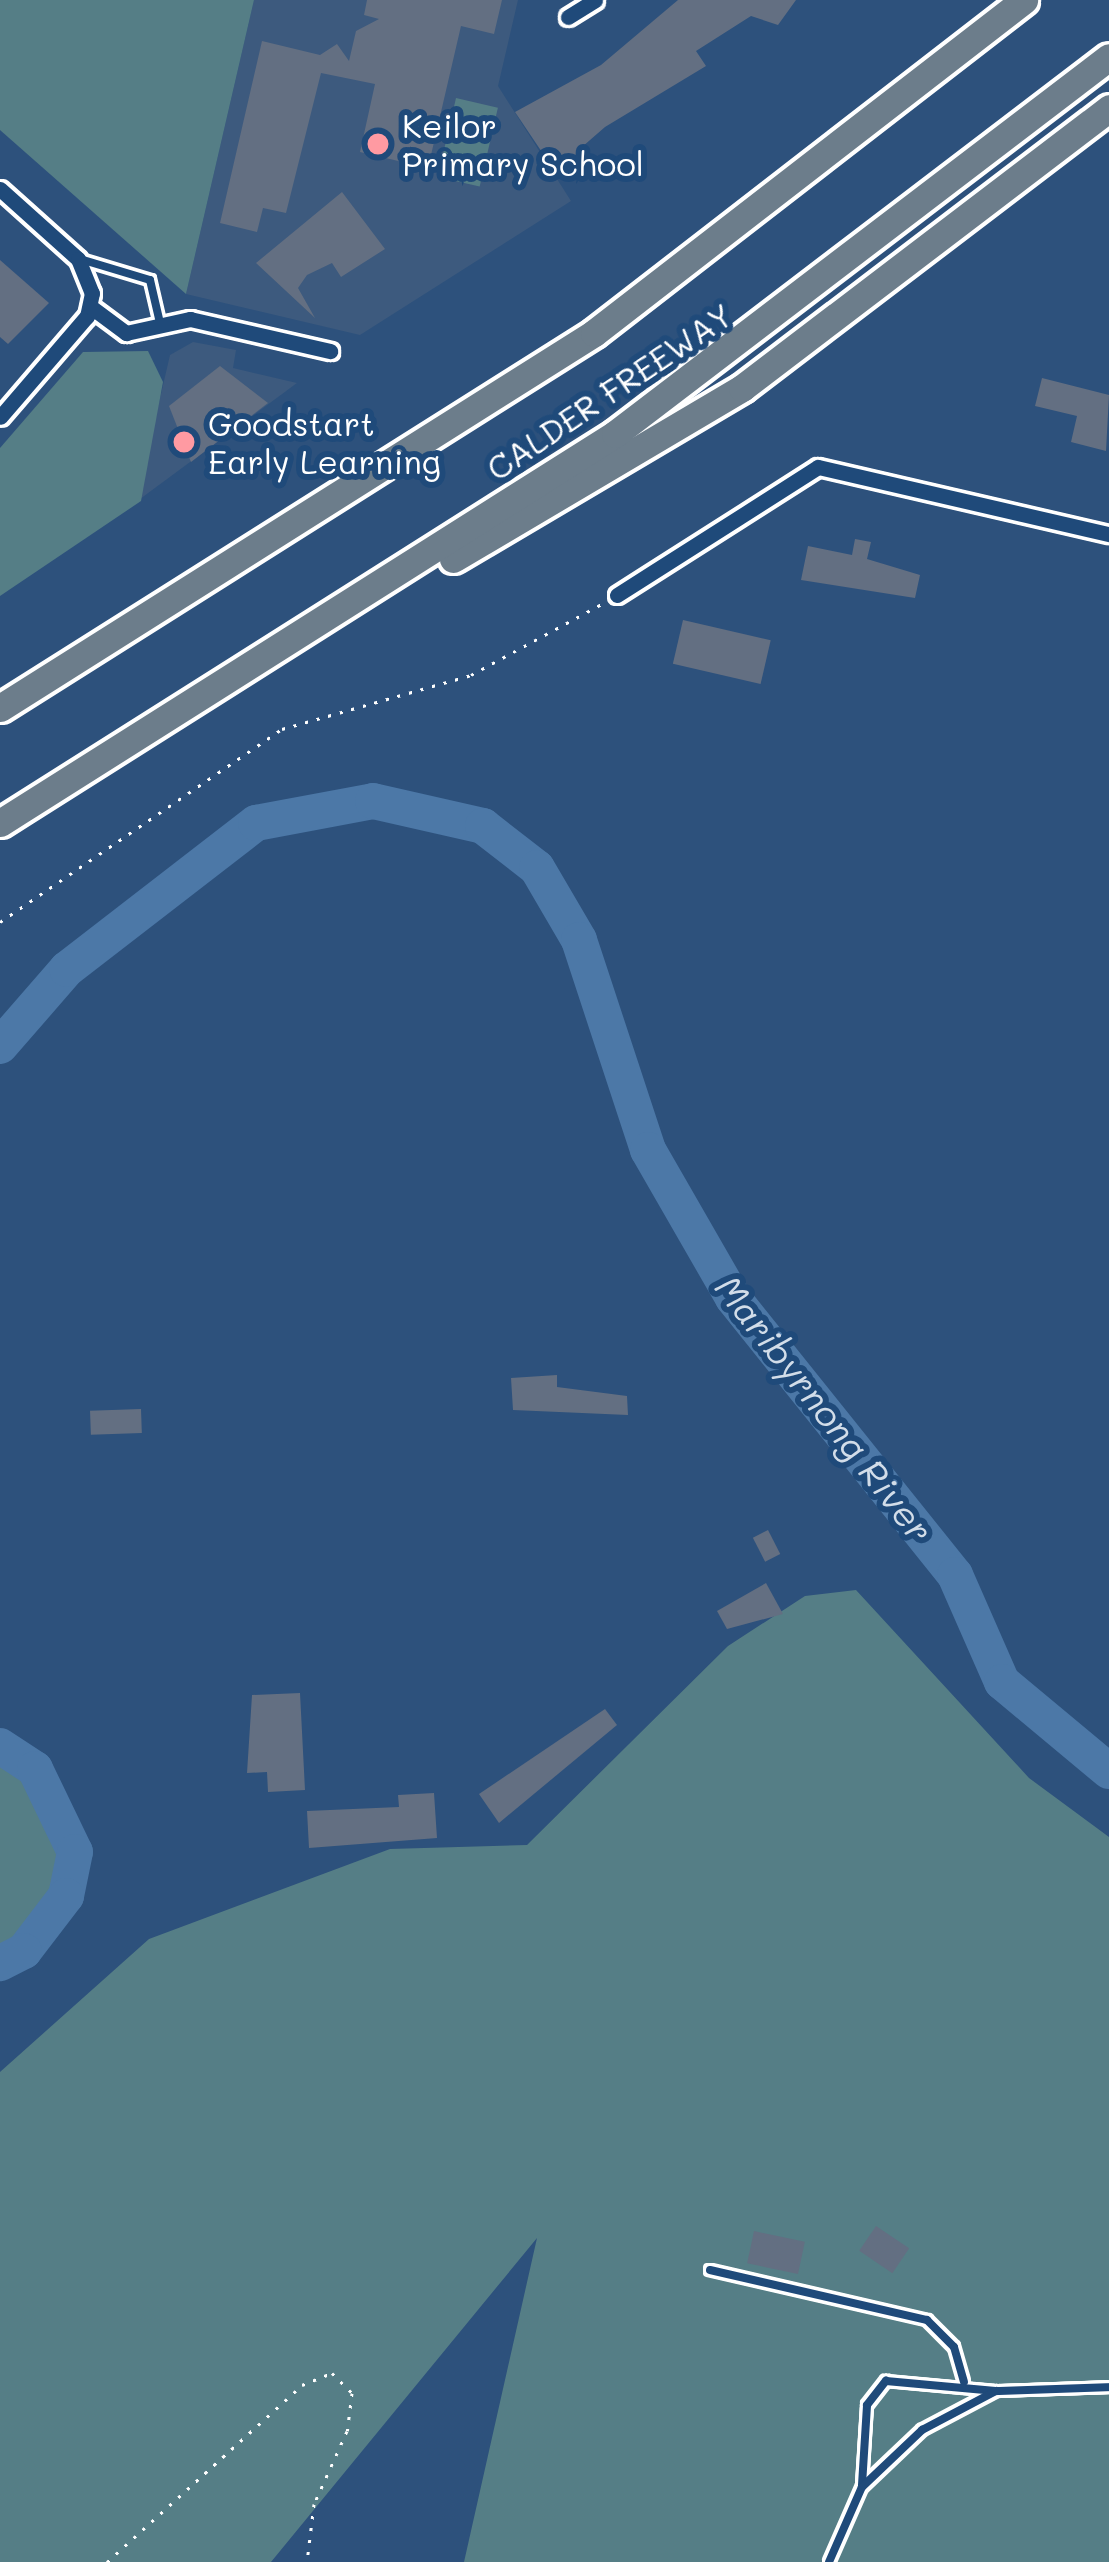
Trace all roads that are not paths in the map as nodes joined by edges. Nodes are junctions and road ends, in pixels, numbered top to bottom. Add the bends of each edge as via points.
1 (595, 0) edge
2 (1000, 0) edge
3 (1024, 0) edge
4 (568, 17) dead end
5 (1109, 57) edge
6 (1109, 108) edge
7 (884, 117) junction
8 (0, 189) edge
9 (78, 259) junction
10 (91, 307) junction
11 (160, 322) junction
12 (330, 351) dead end
13 (0, 417) edge
14 (1109, 534) edge
15 (617, 595) road end
16 (322, 628) junction
17 (0, 708) edge
18 (0, 823) edge
19 (710, 2270) dead end
20 (964, 2382) junction
21 (1109, 2387) edge
22 (996, 2391) junction
23 (862, 2487) junction
24 (829, 2562) edge

1 - 4 street
2 - 7 highway
3 - 7 highway, CALDER FREEWAY
5 - 16 highway, CALDER FREEWAY via 752,339
6 - 16 highway via 742,388
7 - 17 highway, CALDER FREEWAY via 594,333
8 - 9 street
9 - 10 street
9 - 11 lane via 150,280
10 - 11 street via 126,333
10 - 13 street
11 - 12 street
14 - 15 street via 818,466
16 - 18 highway, CALDER FREEWAY
19 - 20 lane via 927,2320 954,2347
20 - 22 lane
20 - 23 lane via 894,2377 878,2389
21 - 22 lane
22 - 23 lane via 922,2429
23 - 24 lane

